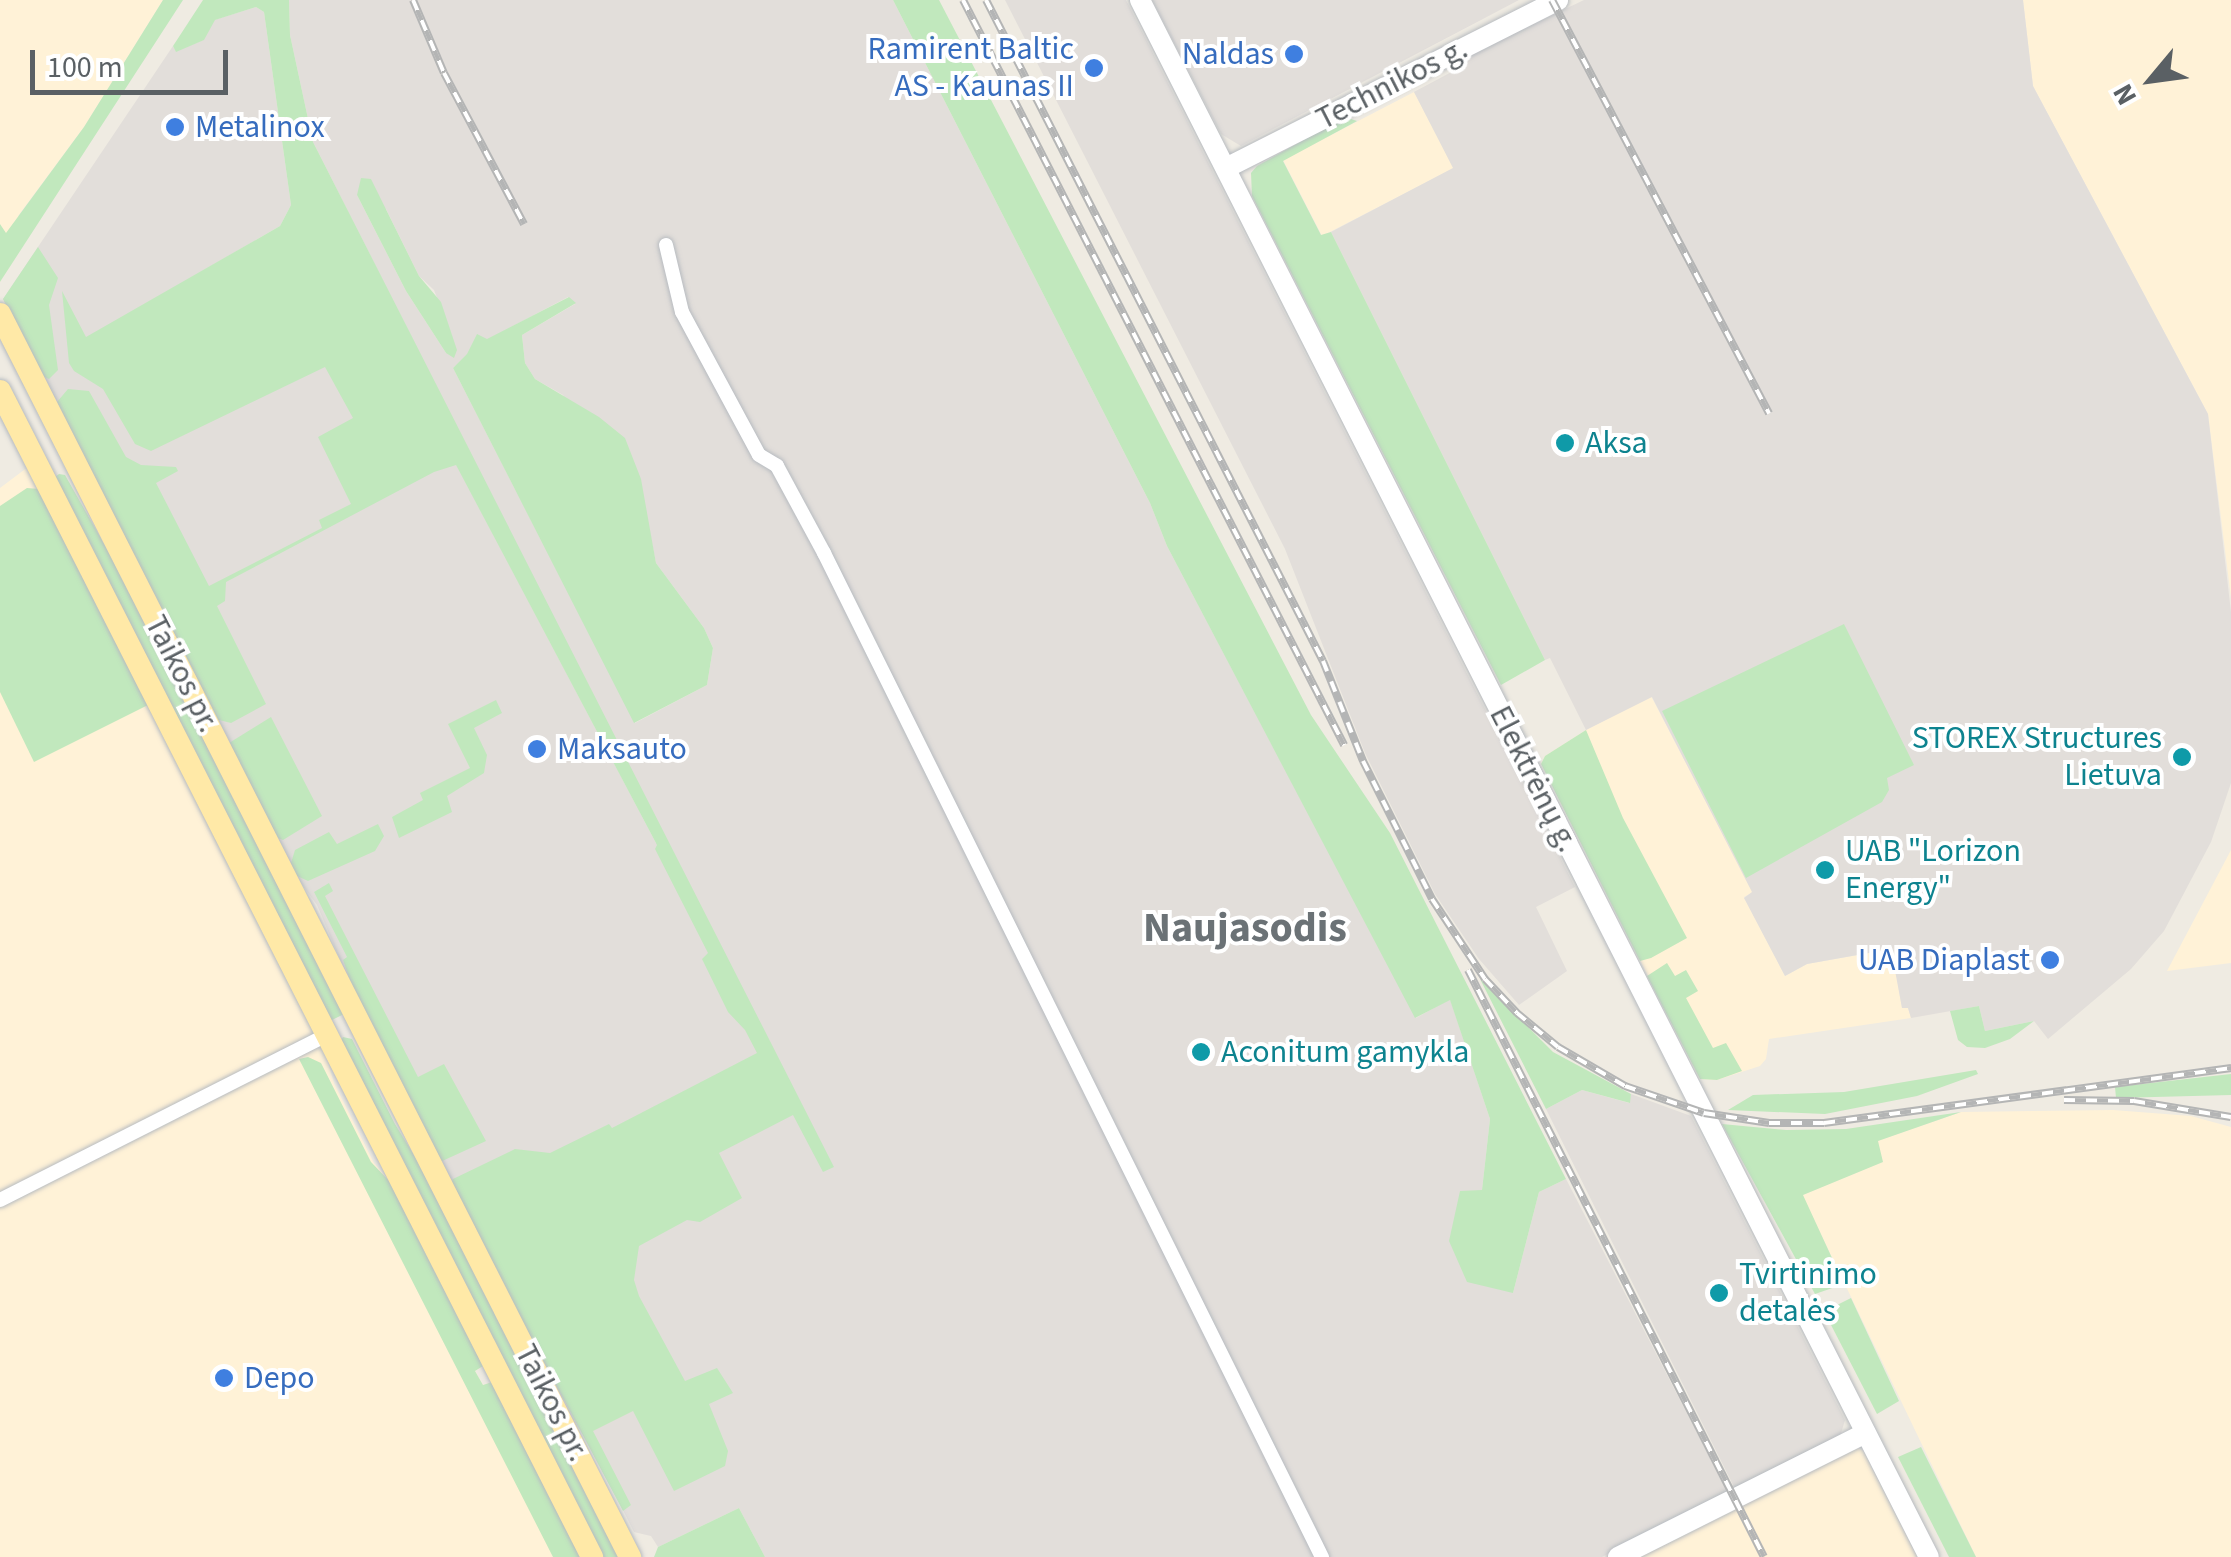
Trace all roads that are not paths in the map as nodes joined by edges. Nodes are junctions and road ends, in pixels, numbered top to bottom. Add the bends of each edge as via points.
1 (1140, 0) edge
2 (1558, 0) edge
3 (1226, 168) junction
4 (666, 245) dead end
5 (0, 314) edge
6 (1, 393) edge
7 (40, 394) junction
8 (78, 467) junction
9 (41, 472) junction
10 (365, 1034) junction
11 (327, 1035) junction
12 (0, 1200) edge
13 (1866, 1433) junction
14 (592, 1557) edge
15 (630, 1557) edge
16 (1322, 1557) edge
17 (1618, 1557) edge
18 (1929, 1557) edge

1 - 3 street, Elektrėnų g.
2 - 3 street, Technikos g.
3 - 13 street, Elektrėnų g.
4 - 16 street via 682,312 759,454 777,466 824,553
5 - 7 main road, Taikos pr.
6 - 7 main road via 22,401
6 - 9 main road, Taikos pr.
7 - 8 main road, Taikos pr.
8 - 9 main road via 62,464
8 - 10 main road, Taikos pr.
9 - 11 main road, Taikos pr.
10 - 11 main road via 340,1029
10 - 15 main road, Taikos pr.
11 - 12 street
11 - 14 main road, Taikos pr.
13 - 17 street
13 - 18 street, Elektrėnų g.

